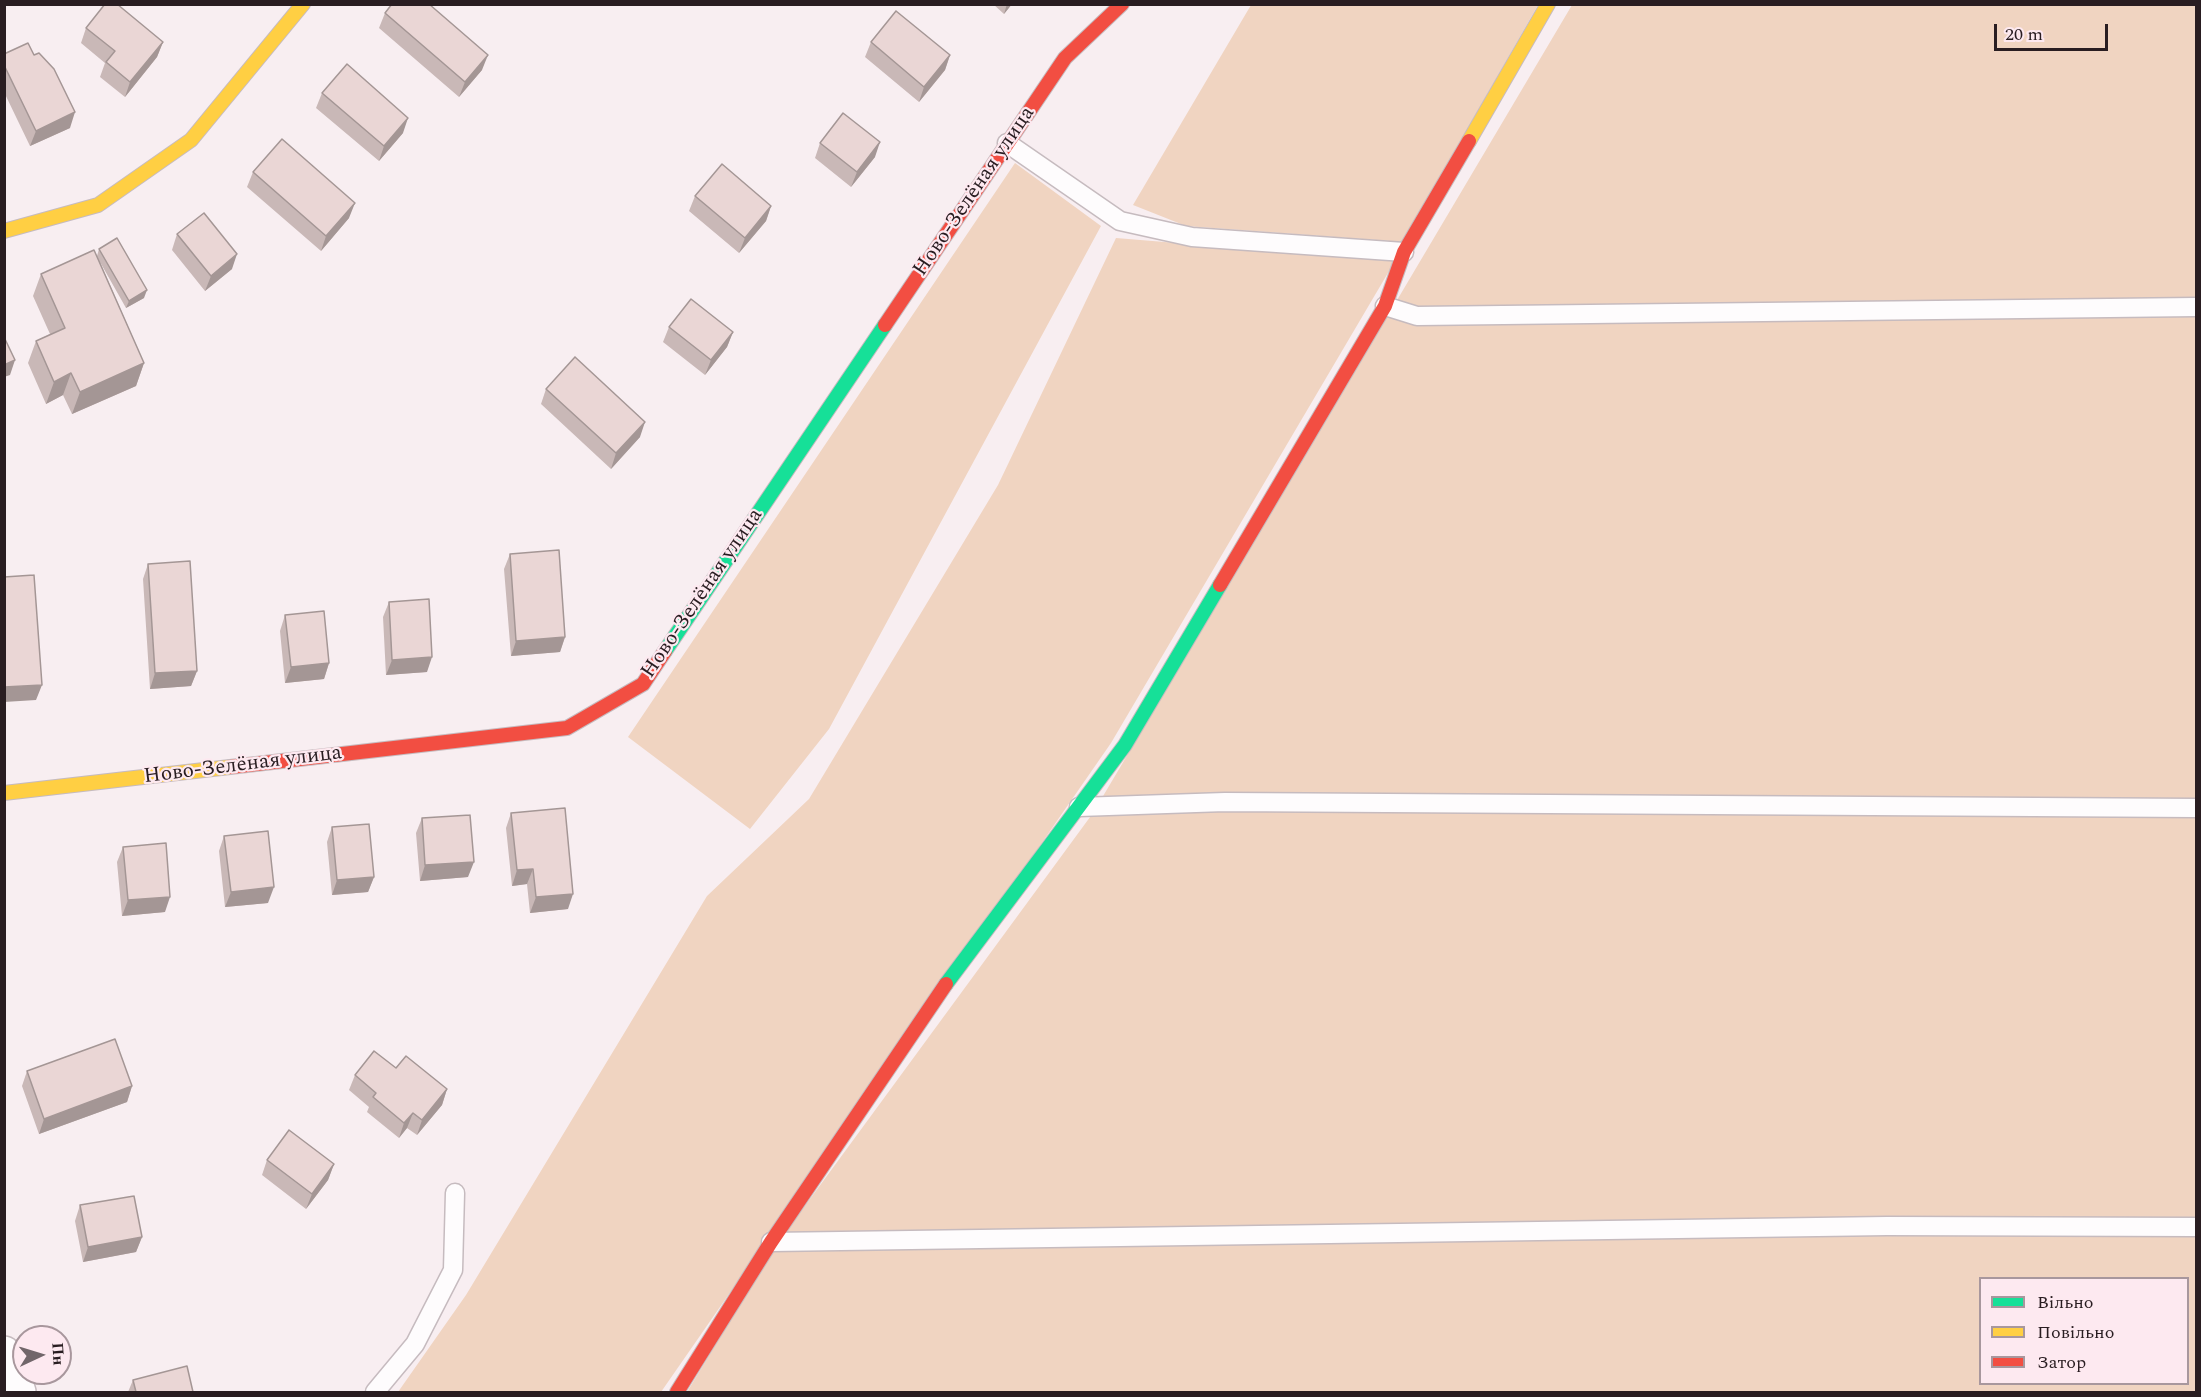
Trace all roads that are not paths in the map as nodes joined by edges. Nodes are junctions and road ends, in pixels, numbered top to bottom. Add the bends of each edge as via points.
1 (303, 4) edge
2 (1122, 4) edge
3 (1548, 4) edge
4 (1007, 143) junction
5 (4, 231) edge
6 (1404, 252) junction
7 (1384, 306) junction
8 (2196, 307) edge
9 (4, 793) edge
10 (1079, 807) junction
11 (2196, 808) edge
12 (455, 1193) dead end
13 (2196, 1227) edge
14 (771, 1242) junction
15 (4, 1353) edge
16 (19, 1392) edge
17 (375, 1392) edge
18 (677, 1392) edge

1 - 5 street via 191,140 98,205
2 - 4 street, Ново-Зелёная улица via 1065,58
3 - 6 street
4 - 6 lane via 1120,221 1192,237
4 - 9 street, Ново-Зелёная улица via 643,684 567,728
6 - 7 street
7 - 8 lane via 1418,316
7 - 10 street via 1125,746
10 - 11 lane via 1237,802
10 - 14 street via 955,971
12 - 17 lane via 453,1269 415,1344
13 - 14 lane via 1887,1226
14 - 18 street
15 - 16 street

